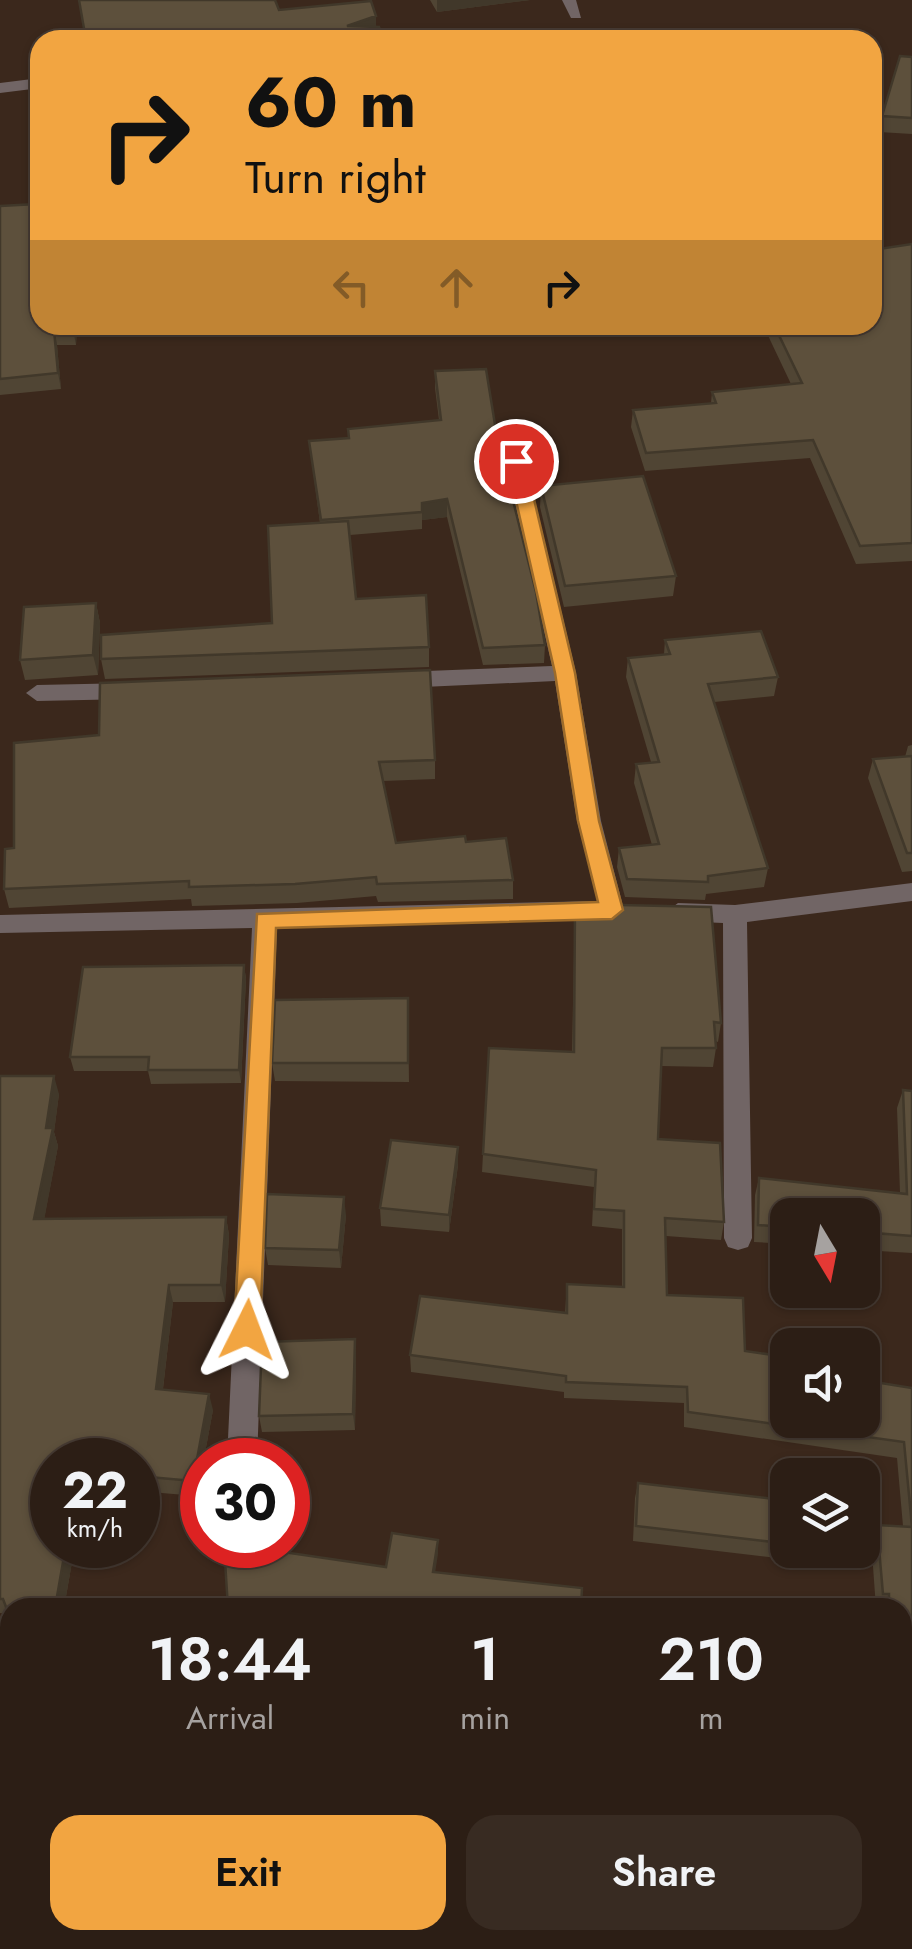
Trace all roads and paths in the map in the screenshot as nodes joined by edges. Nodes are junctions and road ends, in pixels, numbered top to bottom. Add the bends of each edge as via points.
1 (30, 84) edge
2 (0, 88) edge
3 (507, 426) dead end
4 (565, 673) junction
5 (372, 682) edge
6 (146, 691) edge
7 (37, 694) dead end
8 (912, 892) edge
9 (629, 911) junction
10 (734, 914) junction
11 (265, 920) junction
12 (1, 930) edge
13 (738, 1238) dead end
14 (243, 1438) edge

1 - 2 street
3 - 4 street
4 - 5 street
4 - 9 street via 589,821
6 - 7 street
8 - 10 street
9 - 10 street
9 - 11 street
10 - 13 street
11 - 12 street
11 - 14 street

